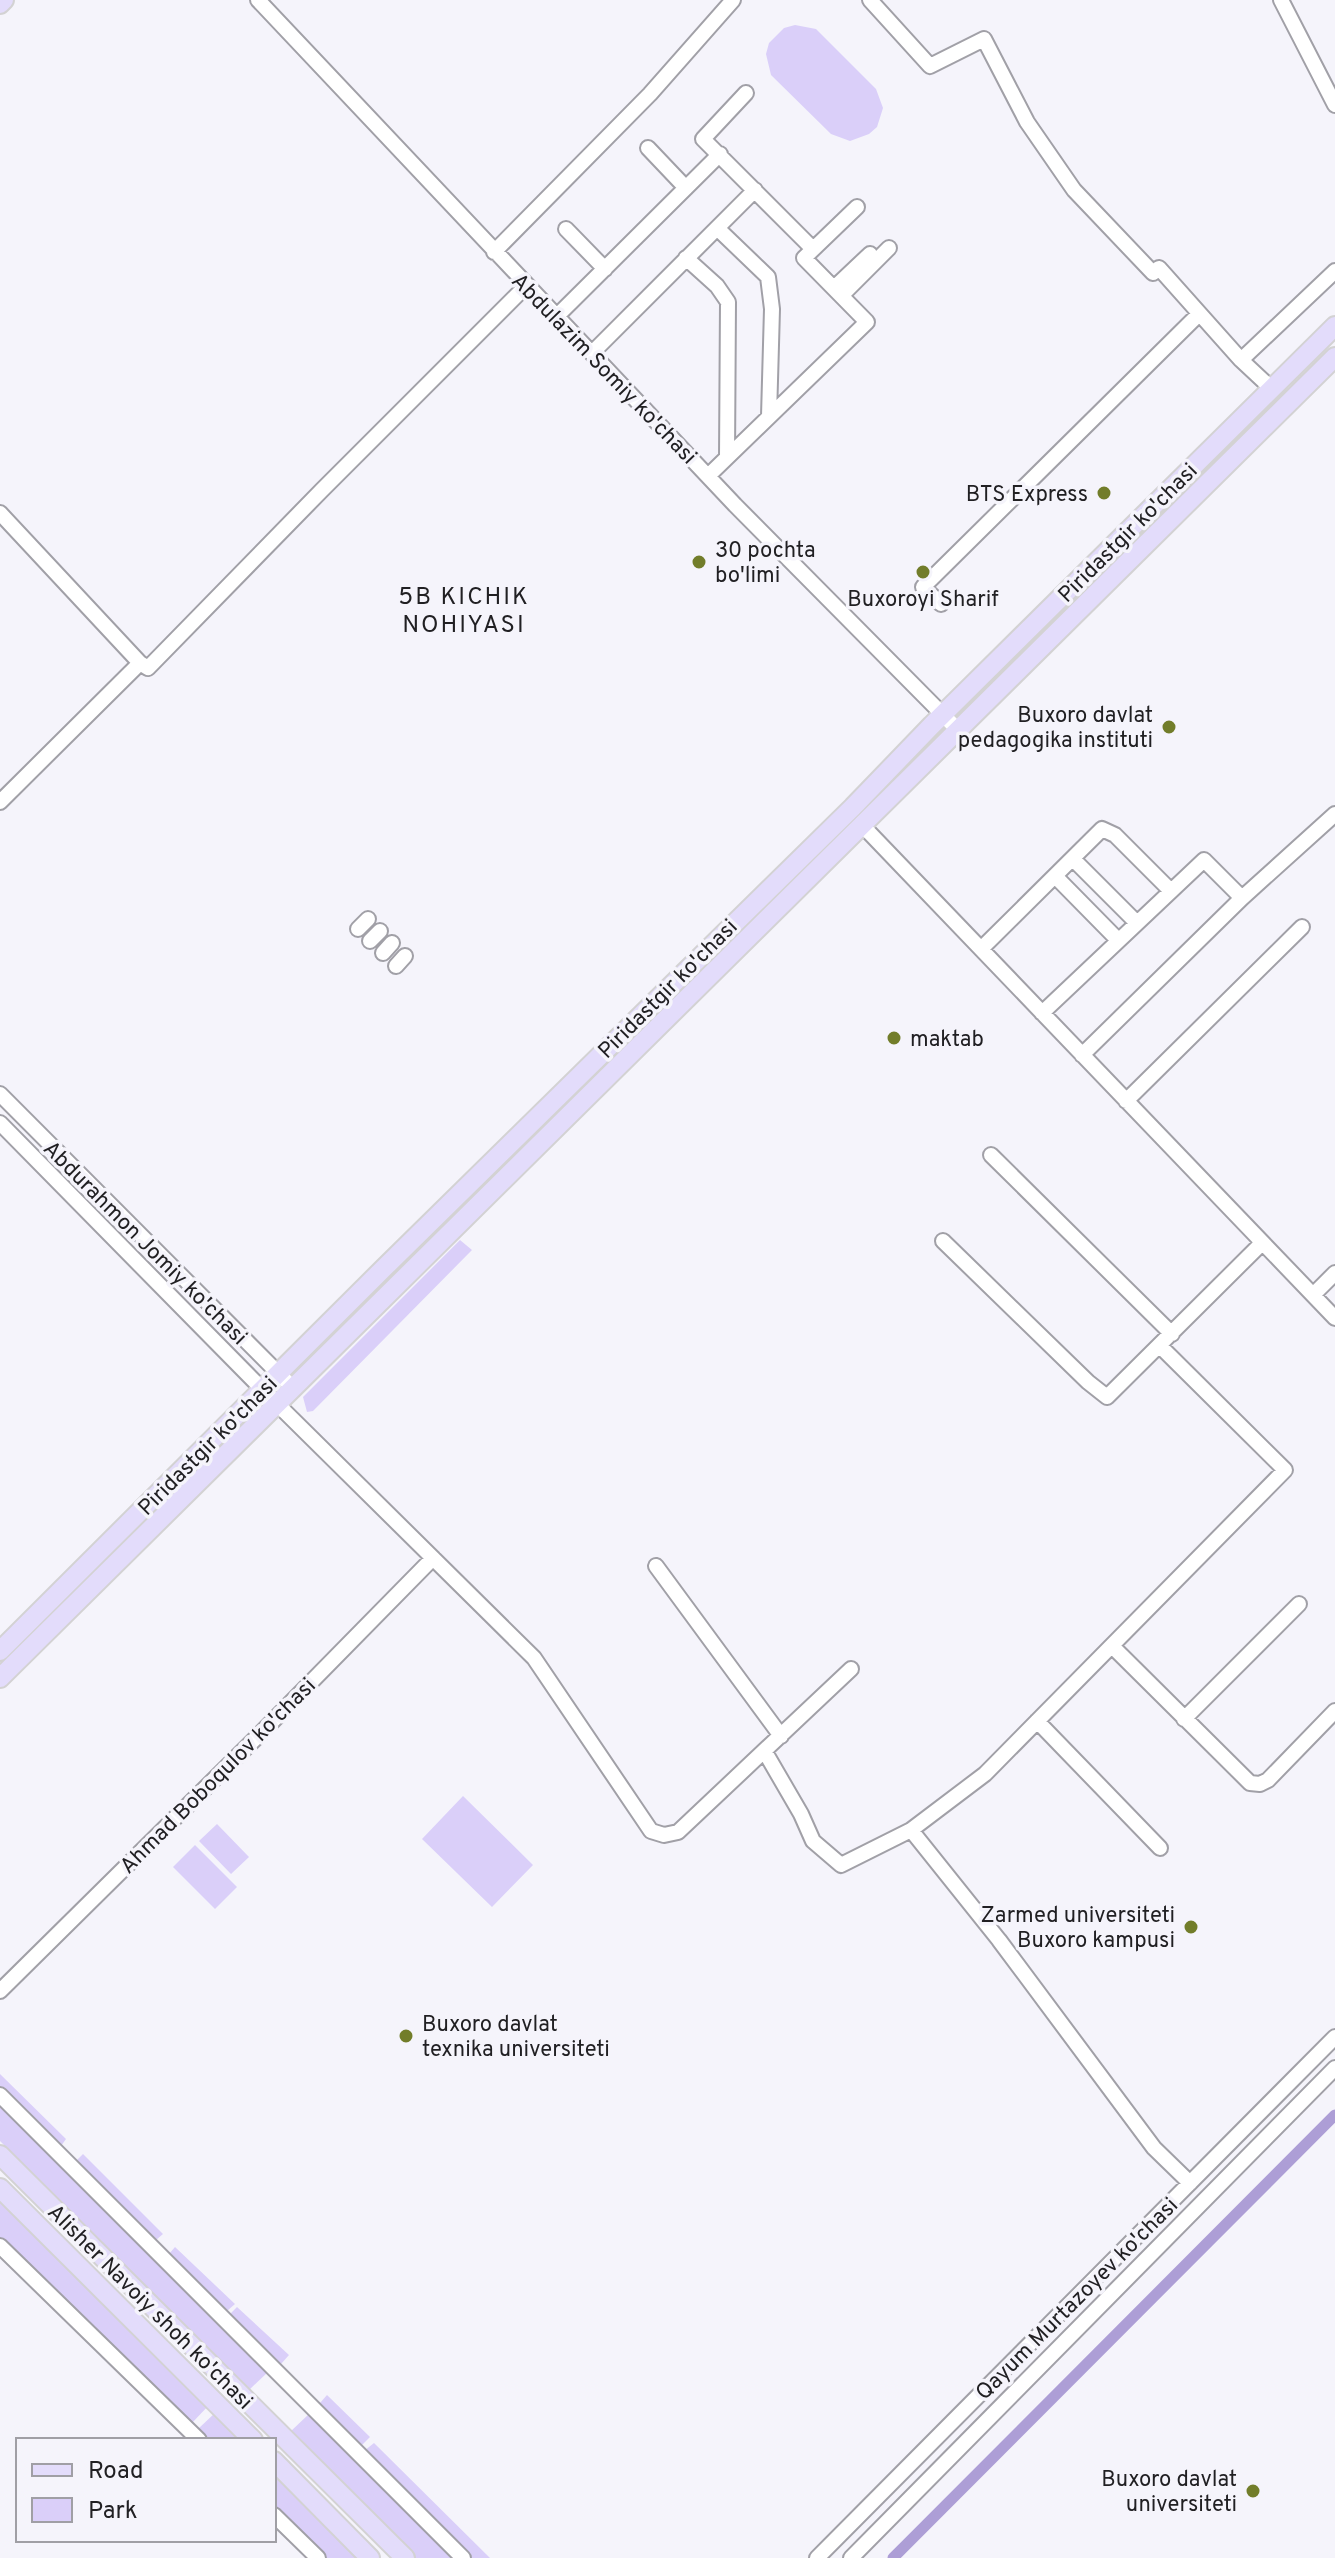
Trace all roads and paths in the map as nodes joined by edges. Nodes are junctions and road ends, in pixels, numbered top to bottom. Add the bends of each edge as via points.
1 (258, 0) edge
2 (733, 0) edge
3 (870, 0) edge
4 (1281, 0) edge
5 (746, 93) dead end
6 (1335, 105) edge
7 (648, 148) dead end
8 (720, 154) junction
9 (686, 188) junction
10 (755, 190) junction
11 (857, 207) dead end
12 (717, 228) junction
13 (566, 229) dead end
14 (886, 245) dead end
15 (813, 249) junction
16 (494, 252) junction
17 (686, 258) junction
18 (605, 269) junction
19 (1335, 271) edge
20 (526, 286) junction
21 (839, 291) junction
22 (1199, 314) junction
23 (556, 317) junction
24 (1335, 326) edge
25 (592, 353) junction
26 (1335, 357) edge
27 (1241, 360) junction
28 (1272, 389) junction
29 (769, 416) junction
30 (727, 457) junction
31 (708, 476) junction
32 (0, 513) edge
33 (941, 604) dead end
34 (140, 663) junction
35 (943, 714) junction
36 (958, 730) junction
37 (0, 802) edge
38 (1335, 814) edge
39 (862, 825) junction
40 (1073, 859) junction
41 (1055, 876) junction
42 (1170, 890) junction
43 (1242, 898) junction
44 (1136, 922) junction
45 (1302, 927) dead end
46 (1118, 940) junction
47 (981, 949) junction
48 (1042, 1013) junction
49 (1082, 1055) junction
50 (0, 1094) edge
51 (1126, 1101) junction
52 (0, 1123) edge
53 (991, 1155) dead end
54 (943, 1241) dead end
55 (1261, 1244) junction
56 (1335, 1273) edge
57 (1313, 1295) junction
58 (1335, 1318) edge
59 (1172, 1334) junction
60 (1160, 1346) junction
61 (278, 1374) junction
62 (294, 1389) junction
63 (263, 1390) junction
64 (278, 1404) junction
65 (433, 1558) junction
66 (656, 1566) dead end
67 (1299, 1604) dead end
68 (1112, 1646) junction
69 (0, 1651) edge
70 (851, 1669) dead end
71 (0, 1678) edge
72 (1335, 1711) edge
73 (1184, 1719) junction
74 (1037, 1721) junction
75 (781, 1736) junction
76 (765, 1752) junction
77 (911, 1830) junction
78 (1160, 1848) dead end
79 (0, 1991) edge
80 (1335, 2037) edge
81 (1335, 2068) edge
82 (0, 2095) edge
83 (0, 2155) edge
84 (1190, 2183) junction
85 (0, 2188) edge
86 (1145, 2227) junction
87 (1161, 2243) junction
88 (0, 2246) edge
89 (1120, 2254) junction
90 (1135, 2269) junction
91 (197, 2438) edge
92 (251, 2438) edge
93 (276, 2463) edge
94 (276, 2517) edge
95 (318, 2558) edge
96 (370, 2558) edge
97 (405, 2558) edge
98 (463, 2558) edge
99 (817, 2558) edge
100 (851, 2558) edge

1 - 16 street, Abdulazim Somiy ko'chasi
2 - 16 street via 650,94
3 - 22 street via 930,66 984,39 1027,122 1074,190 1153,273 1159,268
4 - 6 street
5 - 8 street via 703,139
7 - 9 street
8 - 9 street
8 - 10 street
9 - 18 street
10 - 12 street
10 - 15 street
11 - 15 street
12 - 17 street
12 - 29 street via 768,277
13 - 18 street
14 - 21 street
15 - 21 street via 804,258
16 - 20 street, Abdulazim Somiy ko'chasi
17 - 25 street
17 - 30 street via 728,302
18 - 23 street
19 - 27 street
20 - 23 street, Abdulazim Somiy ko'chasi
20 - 34 street via 148,668
21 - 29 street via 867,322
22 - 27 street
22 - 33 street via 923,587
23 - 25 street, Abdulazim Somiy ko'chasi
24 - 28 main road, Piridastgir ko'chasi
25 - 31 street, Abdulazim Somiy ko'chasi
26 - 36 main road, Piridastgir ko'chasi
27 - 28 street
28 - 35 main road, Piridastgir ko'chasi
29 - 30 street
30 - 31 street
31 - 35 street, Abdulazim Somiy ko'chasi
32 - 34 street
34 - 37 street
35 - 36 street, Abdulazim Somiy ko'chasi
35 - 61 main road, Piridastgir ko'chasi
36 - 39 main road, Piridastgir ko'chasi
38 - 43 street
39 - 47 street
39 - 62 main road, Piridastgir ko'chasi
40 - 41 street
40 - 42 street via 1102,829 1110,831
40 - 44 street
41 - 46 street
41 - 47 street
42 - 43 street via 1204,860
42 - 44 street
43 - 49 street
44 - 46 street
45 - 51 street
46 - 48 street
47 - 48 street
48 - 49 street
49 - 51 street
50 - 61 street, Abdurahmon Jomiy ko'chasi
51 - 55 street
52 - 63 street, Abdurahmon Jomiy ko'chasi
53 - 59 street
54 - 60 street via 1107,1397
55 - 57 street
55 - 59 street
56 - 57 street
57 - 58 street
59 - 60 street
60 - 68 street via 1285,1470
61 - 62 street, Abdurahmon Jomiy ko'chasi
61 - 63 main road, Piridastgir ko'chasi
62 - 64 main road, Piridastgir ko'chasi
63 - 64 street, Abdurahmon Jomiy ko'chasi
63 - 69 main road, Piridastgir ko'chasi
64 - 65 street, Abdurahmon Jomiy ko'chasi
64 - 71 main road, Piridastgir ko'chasi
65 - 76 street, Abdurahmon Jomiy ko'chasi via 534,1658 651,1831 678,1832
65 - 79 street, Ahmad Boboqulov ko'chasi
66 - 75 street
67 - 73 street
68 - 73 street
68 - 74 street
70 - 75 street
72 - 73 street via 1260,1784 1250,1783
74 - 77 street via 985,1774
74 - 78 street
75 - 76 street
76 - 77 street via 813,1841 841,1865
77 - 84 street via 1154,2148
80 - 84 street, Qayum Murtazoyev ko'chasi
81 - 87 street, Qayum Murtazoyev ko'chasi
82 - 98 street
83 - 97 main road, Alisher Navoiy shoh ko'chasi
84 - 86 street, Qayum Murtazoyev ko'chasi
85 - 92 main road, Alisher Navoiy shoh ko'chasi
86 - 87 street
86 - 89 street, Qayum Murtazoyev ko'chasi
87 - 90 street, Qayum Murtazoyev ko'chasi
88 - 91 street
89 - 90 street
89 - 99 street, Qayum Murtazoyev ko'chasi
90 - 100 street, Qayum Murtazoyev ko'chasi
93 - 96 main road
94 - 95 street

